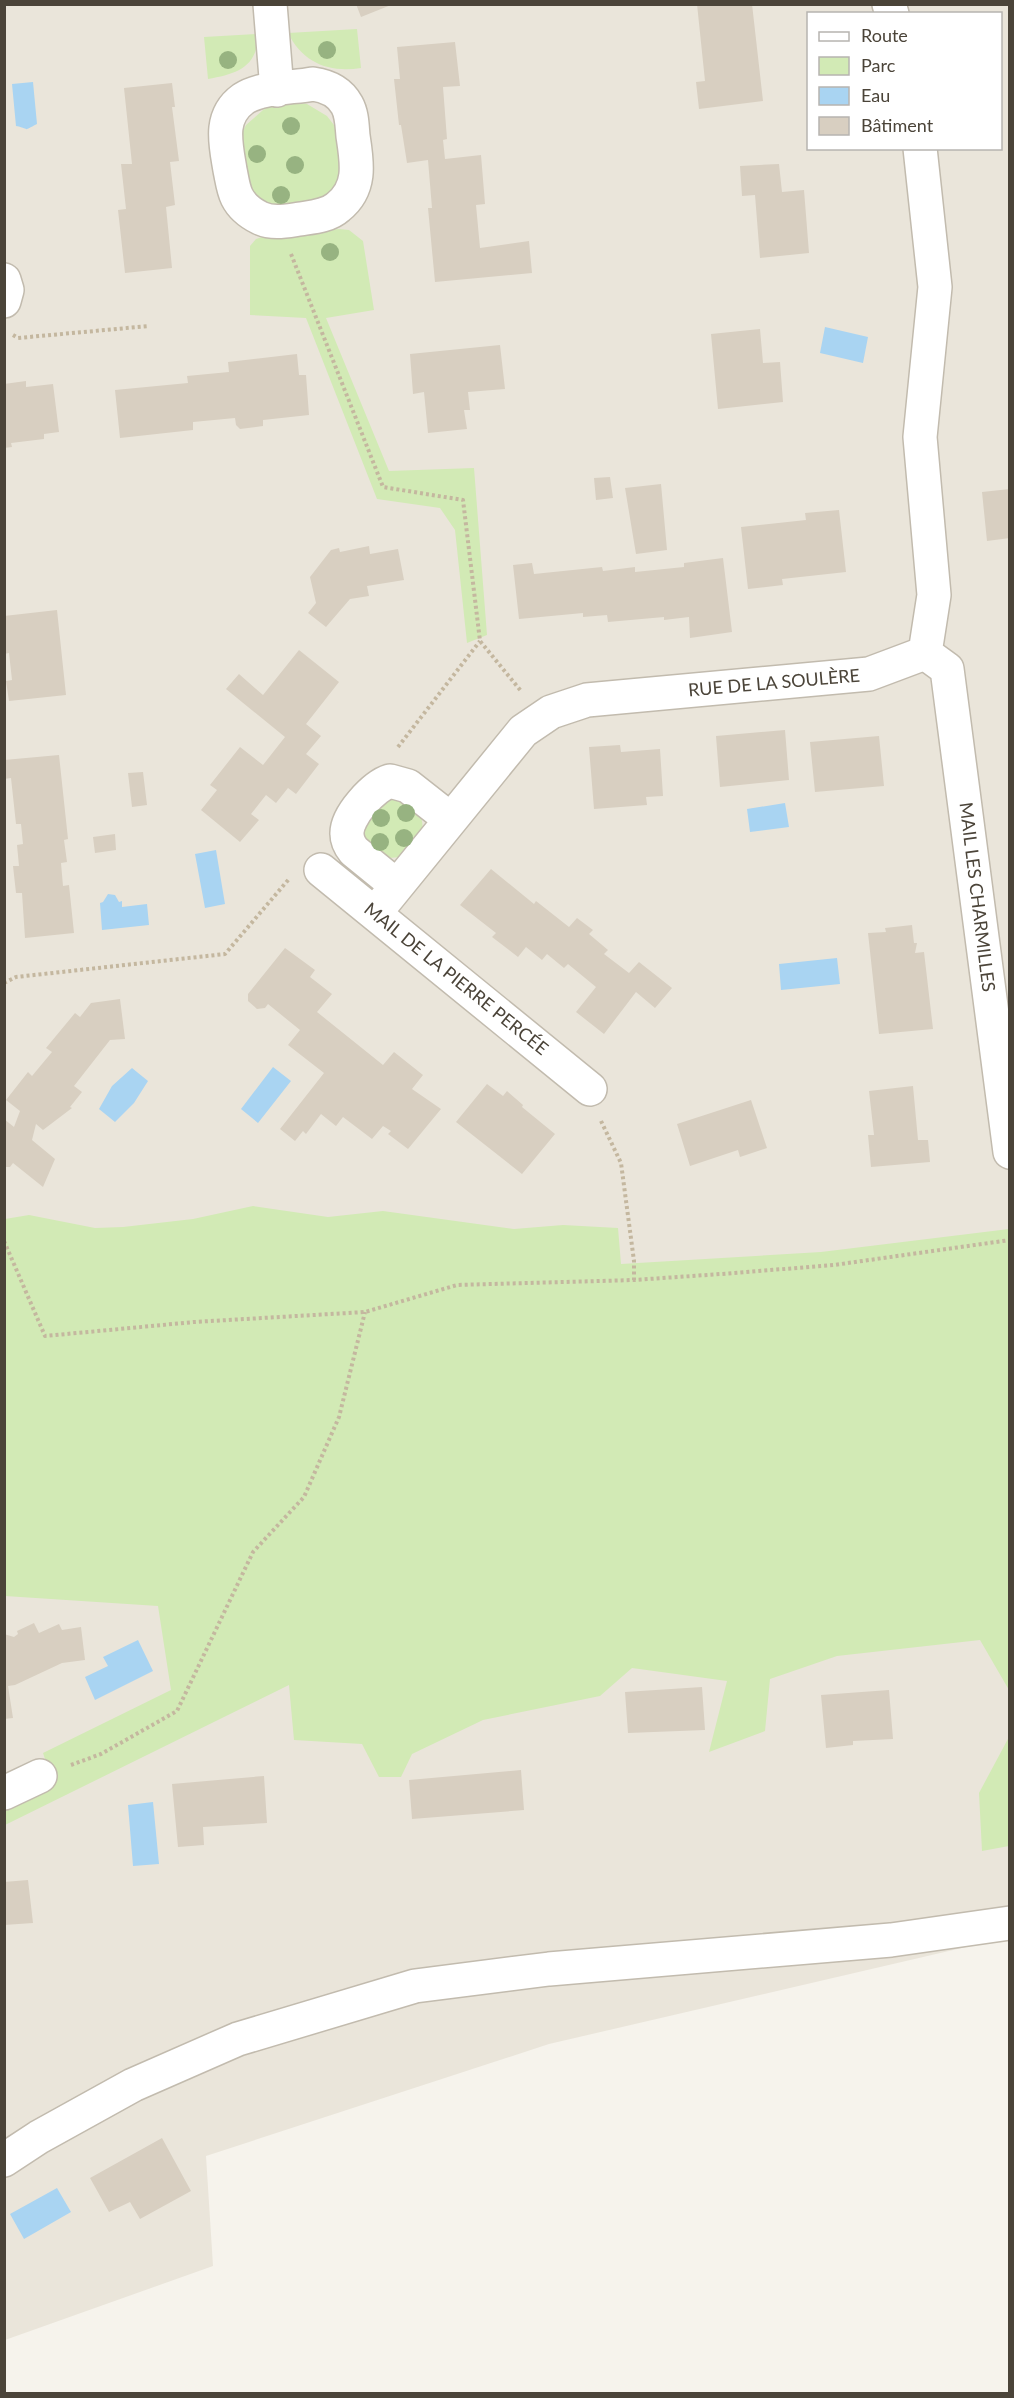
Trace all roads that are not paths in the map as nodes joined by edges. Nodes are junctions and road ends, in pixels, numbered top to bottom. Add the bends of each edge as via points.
1 (270, 4) edge
2 (277, 90) junction
3 (920, 150) edge
4 (4, 280) edge
5 (4, 301) edge
6 (925, 653) junction
7 (450, 819) junction
8 (307, 872) road end
9 (397, 886) junction
10 (375, 913) junction
11 (590, 1089) road end
12 (1010, 1152) edge
13 (40, 1776) road end
14 (4, 1793) edge
15 (1010, 1923) edge
16 (4, 2160) edge

1 - 2 street
2 - 2 street via 323,86 339,95 351,113 358,171 355,184 338,208 323,216 278,222 252,214 235,194 225,130 231,112 244,98
3 - 6 street via 935,287 920,437 934,595
4 - 5 street
6 - 7 street, RUE DE LA SOULÈRE via 869,674 587,700 551,712 523,731
6 - 12 street, MAIL LES CHARMILLES via 947,669
7 - 9 street, RUE DE LA SOULÈRE
7 - 9 street via 408,786 390,781 375,788 351,818 346,836 354,851
8 - 10 street, MAIL DE LA PIERRE PERCÉE
9 - 10 street, RUE DE LA SOULÈRE
10 - 11 street, MAIL DE LA PIERRE PERCÉE
13 - 14 street
15 - 16 street via 891,1940 549,1970 415,1986 238,2039 133,2085

